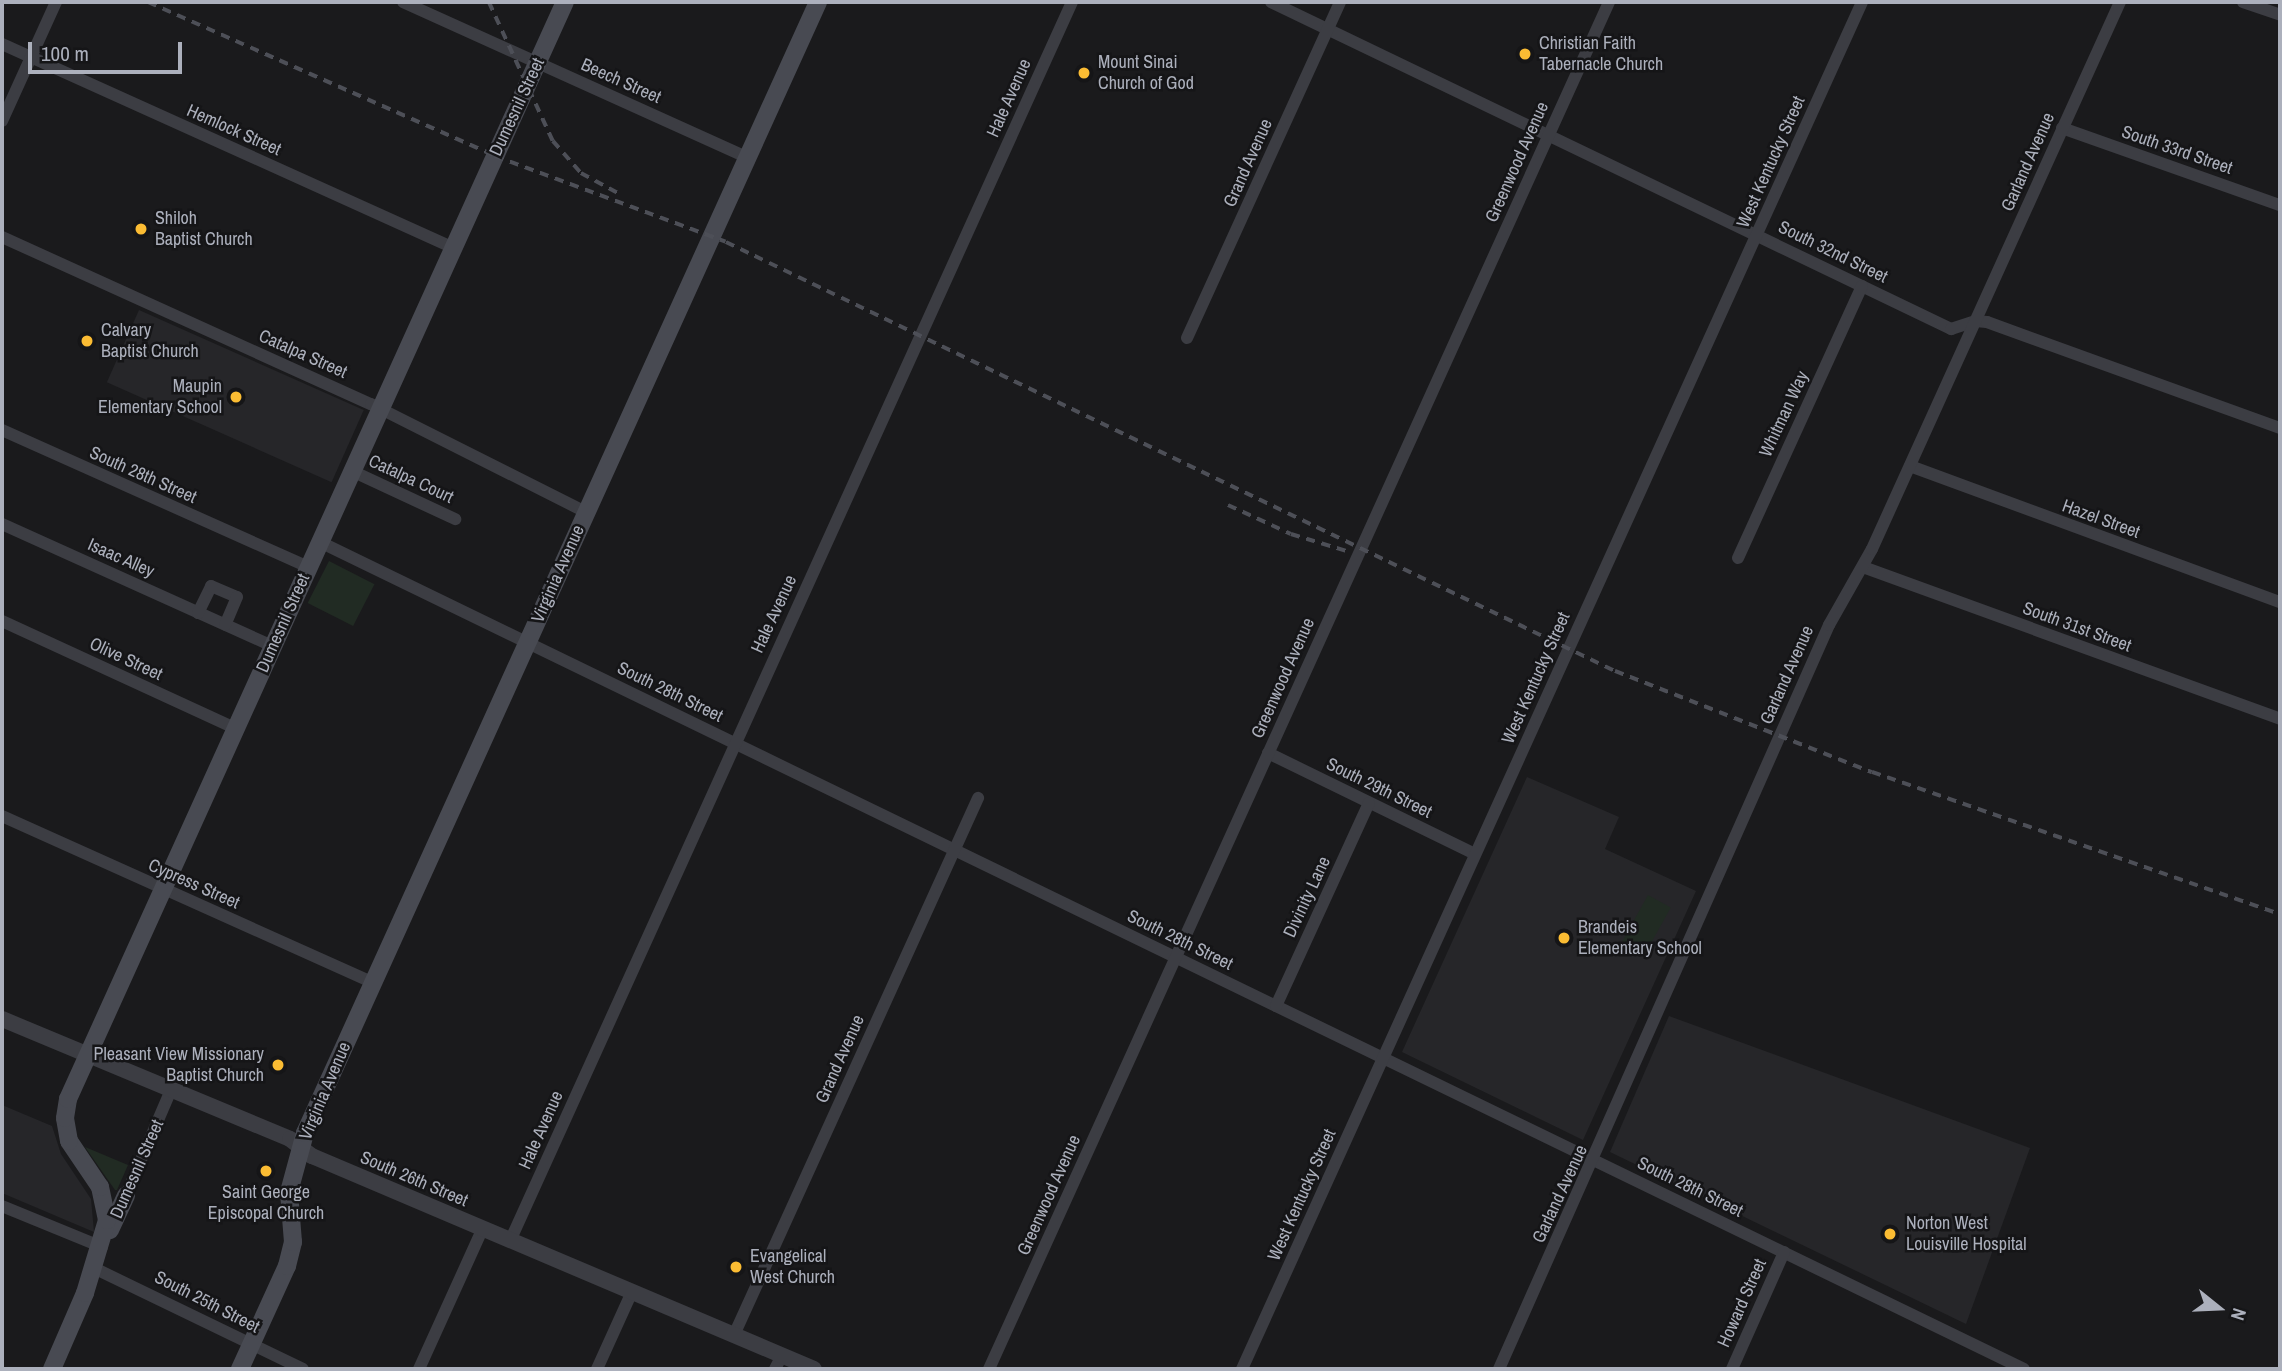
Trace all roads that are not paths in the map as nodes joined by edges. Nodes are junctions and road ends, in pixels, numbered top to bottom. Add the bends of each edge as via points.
1 (56, 2) edge
2 (403, 2) edge
3 (565, 2) edge
4 (818, 2) edge
5 (1072, 2) edge
6 (1271, 2) edge
7 (1340, 2) edge
8 (1609, 2) edge
9 (1862, 2) edge
10 (2120, 2) edge
11 (2243, 2) edge
12 (2280, 15) edge
13 (1328, 29) junction
14 (2, 44) edge
15 (30, 57) junction
16 (538, 63) junction
17 (2, 121) edge
18 (2063, 128) junction
19 (1547, 137) junction
20 (748, 158) junction
21 (2280, 205) edge
22 (1757, 235) junction
23 (2, 237) edge
24 (453, 248) junction
25 (1862, 286) junction
26 (1975, 321) junction
27 (1187, 338) dead end
28 (380, 410) junction
29 (2280, 428) edge
30 (2, 430) edge
31 (1910, 466) junction
32 (352, 471) junction
33 (586, 512) junction
34 (455, 519) dead end
35 (2, 524) edge
36 (320, 542) junction
37 (1738, 558) dead end
38 (308, 567) junction
39 (1863, 568) junction
40 (2280, 602) edge
41 (198, 613) junction
42 (2, 621) edge
43 (225, 625) junction
44 (527, 643) junction
45 (272, 646) junction
46 (2280, 719) edge
47 (235, 728) junction
48 (734, 743) junction
49 (1268, 753) junction
50 (978, 798) dead end
51 (1369, 803) junction
52 (2, 816) edge
53 (955, 850) junction
54 (1475, 854) junction
55 (163, 888) junction
56 (1175, 957) junction
57 (373, 983) junction
58 (1276, 1006) junction
59 (2, 1019) edge
60 (88, 1055) junction
61 (1383, 1057) junction
62 (171, 1090) junction
63 (301, 1148) junction
64 (1595, 1160) junction
65 (126, 1195) joint
66 (2, 1206) edge
67 (483, 1228) junction
68 (510, 1241) junction
69 (102, 1247) junction
70 (1784, 1252) junction
71 (94, 1268) junction
72 (632, 1292) junction
73 (734, 1335) junction
74 (252, 1344) junction
75 (778, 1362) edge
76 (52, 1369) edge
77 (240, 1369) edge
78 (303, 1369) edge
79 (419, 1369) edge
80 (597, 1369) edge
81 (814, 1369) edge
82 (989, 1369) edge
83 (1242, 1369) edge
84 (1499, 1369) edge
85 (1731, 1369) edge
86 (2024, 1369) edge

1 - 15 street
2 - 16 street, Beech Street
3 - 16 main road, Dumesnil Street
4 - 20 main road, Virginia Avenue
5 - 48 street, Hale Avenue
6 - 13 street, South 32nd Street
7 - 13 street, Grand Avenue
8 - 19 street, Greenwood Avenue
9 - 22 street, West Kentucky Street
10 - 18 street, Garland Avenue
11 - 12 street
13 - 19 street, South 32nd Street
13 - 27 street, Grand Avenue
14 - 15 street, Hemlock Street
15 - 17 street
15 - 24 street, Hemlock Street
16 - 20 street, Beech Street
16 - 24 main road, Dumesnil Street
18 - 21 street, South 33rd Street
18 - 26 street, Garland Avenue
19 - 22 street, South 32nd Street
19 - 49 street, Greenwood Avenue
20 - 33 main road, Virginia Avenue
22 - 25 street, South 32nd Street
22 - 54 street, West Kentucky Street
23 - 28 street, Catalpa Street
24 - 28 main road, Dumesnil Street
25 - 26 street, South 32nd Street via 1951,329
25 - 37 street, Whitman Way
26 - 29 street, South 32nd Street
26 - 31 street, Garland Avenue
28 - 32 main road, Dumesnil Street
28 - 33 street, Catalpa Street
30 - 38 street, South 28th Street
31 - 39 street, Garland Avenue
31 - 40 street, Hazel Street
32 - 34 street, Catalpa Court
32 - 36 main road, Dumesnil Street
33 - 44 main road, Virginia Avenue
35 - 41 street, Isaac Alley
36 - 38 main road, Dumesnil Street
36 - 44 street, South 28th Street
38 - 45 main road, Dumesnil Street
39 - 46 street, South 31st Street
39 - 64 street, Garland Avenue via 1829,625
41 - 43 street, Isaac Alley
41 - 43 street via 211,586 237,597
42 - 47 street, Olive Street
43 - 45 street, Isaac Alley
44 - 48 street, South 28th Street
44 - 57 main road, Virginia Avenue
45 - 47 main road, Dumesnil Street
47 - 55 main road, Dumesnil Street
48 - 53 street, South 28th Street
48 - 68 street, Hale Avenue
49 - 51 street, South 29th Street
49 - 56 street, Greenwood Avenue
50 - 53 street, Grand Avenue
51 - 54 street, South 29th Street
51 - 58 street, Divinity Lane
52 - 55 street, Cypress Street
53 - 56 street, South 28th Street
53 - 73 street, Grand Avenue
54 - 61 street, West Kentucky Street
55 - 57 street, Cypress Street
55 - 60 main road, Dumesnil Street
56 - 58 street, South 28th Street
56 - 82 street, Greenwood Avenue
57 - 63 main road, Virginia Avenue
58 - 61 street, South 28th Street
59 - 60 street, South 26th Street
60 - 62 street, South 26th Street
60 - 69 main road, Dumesnil Street via 68,1099 65,1122 76,1154 106,1203
61 - 64 street, South 28th Street
61 - 83 street, West Kentucky Street
62 - 63 street, South 26th Street via 290,1139
62 - 65 street, Dumesnil Street
63 - 67 street, South 26th Street
63 - 74 main road, Virginia Avenue via 289,1192 292,1250
64 - 70 street, South 28th Street
64 - 84 street, Garland Avenue
65 - 69 main road, Dumesnil Street
66 - 69 street
67 - 68 street, South 26th Street
67 - 79 street
68 - 72 street, South 26th Street
69 - 71 main road, Dumesnil Street
70 - 85 street, Howard Street
70 - 86 street, South 28th Street
71 - 74 street, South 25th Street
71 - 76 main road, Dumesnil Street
72 - 73 street, South 26th Street
72 - 80 street
73 - 75 street, South 26th Street
74 - 77 main road, Virginia Avenue
74 - 78 street, South 25th Street
75 - 81 street, South 26th Street

